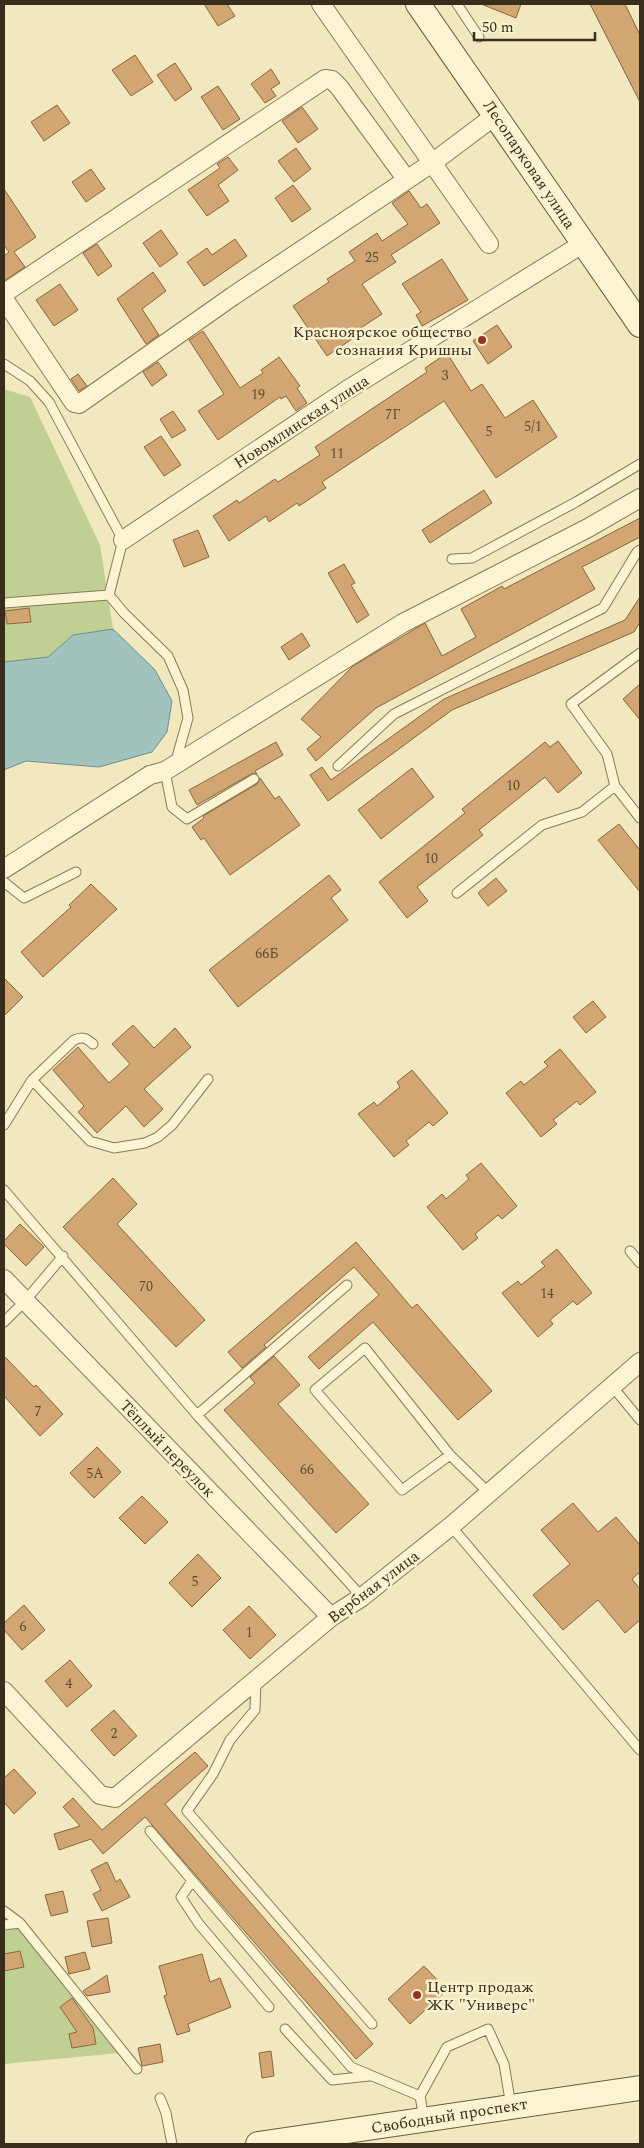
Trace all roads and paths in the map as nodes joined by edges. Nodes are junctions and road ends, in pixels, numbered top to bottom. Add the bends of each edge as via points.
1 (321, 4) edge
2 (418, 4) edge
3 (457, 4) edge
4 (479, 37) dead end
5 (496, 115) junction
6 (432, 163) junction
7 (407, 180) junction
8 (489, 244) dead end
9 (584, 244) junction
10 (4, 298) edge
11 (640, 325) edge
12 (4, 364) edge
13 (640, 464) edge
14 (640, 498) edge
15 (124, 540) junction
16 (640, 550) edge
17 (452, 559) dead end
18 (109, 595) junction
19 (4, 603) edge
20 (640, 653) edge
21 (338, 766) dead end
22 (170, 768) junction
23 (254, 779) dead end
24 (615, 786) junction
25 (640, 818) edge
26 (4, 868) edge
27 (76, 872) dead end
28 (4, 882) edge
29 (457, 893) dead end
30 (93, 1044) dead end
31 (208, 1078) dead end
32 (32, 1080) junction
33 (4, 1125) edge
34 (4, 1190) edge
35 (630, 1251) dead end
36 (62, 1256) junction
37 (640, 1263) edge
38 (4, 1279) edge
39 (347, 1285) dead end
40 (25, 1301) junction
41 (4, 1322) edge
42 (640, 1362) edge
43 (612, 1386) junction
44 (197, 1415) junction
45 (640, 1420) edge
46 (450, 1455) junction
47 (489, 1493) junction
48 (451, 1526) junction
49 (362, 1597) junction
50 (331, 1617) junction
51 (256, 1677) junction
52 (4, 1691) edge
53 (640, 1750) edge
54 (150, 1831) dead end
55 (192, 1881) junction
56 (4, 1911) edge
57 (20, 1922) junction
58 (4, 1924) edge
59 (269, 2007) dead end
60 (372, 2024) dead end
61 (286, 2029) dead end
62 (137, 2069) dead end
63 (369, 2076) junction
64 (640, 2088) edge
65 (160, 2098) dead end
66 (511, 2106) junction
67 (422, 2108) junction
68 (172, 2144) edge
69 (258, 2144) edge

1 - 6 street
2 - 5 main road, Лесопарковая улица
3 - 4 lane
5 - 6 street
5 - 9 main road, Лесопарковая улица
6 - 7 street
6 - 8 street
7 - 10 street via 339,87 332,80 324,79 6,292
7 - 10 street via 79,404 74,403
9 - 11 main road, Лесопарковая улица
9 - 15 street, Новомлинская улица via 348,390
12 - 15 lane via 30,381 49,402
13 - 17 lane via 472,558
14 - 22 street via 403,623
15 - 18 lane
16 - 21 lane via 603,608 394,714
18 - 19 lane
18 - 22 lane via 168,656 184,690 188,718
20 - 24 lane via 571,704 607,754
22 - 23 lane via 172,806 187,819
22 - 26 street via 150,775
24 - 25 lane
24 - 29 lane via 582,812 542,825
27 - 28 lane via 24,898
30 - 32 lane via 86,1038 74,1040
31 - 32 lane via 172,1125 158,1137 146,1143 114,1148 90,1141
32 - 33 lane
34 - 36 lane
35 - 37 lane
36 - 40 lane
36 - 44 lane
38 - 40 street, Тёплый переулок
39 - 44 lane
40 - 41 lane
40 - 50 street, Тёплый переулок
42 - 43 street, Вербная улица
43 - 45 lane
43 - 47 street, Вербная улица
44 - 49 lane
46 - 46 lane via 365,1348 315,1390 402,1490
46 - 47 lane
47 - 48 street, Вербная улица
48 - 49 street, Вербная улица
48 - 53 lane
49 - 50 street, Вербная улица
50 - 51 street, Вербная улица
51 - 52 street, Вербная улица via 115,1798 100,1795
51 - 60 lane via 255,1710 230,1740 213,1774 186,1811
54 - 55 lane
55 - 59 lane via 181,1897 199,1924
55 - 63 lane via 351,2067
56 - 57 lane
57 - 58 lane
57 - 62 lane
61 - 63 lane via 332,2080
63 - 67 lane
64 - 66 main road, Свободный проспект
65 - 68 lane
66 - 67 main road, Свободный проспект
66 - 67 lane via 504,2064 488,2029 447,2047
67 - 69 main road, Свободный проспект

